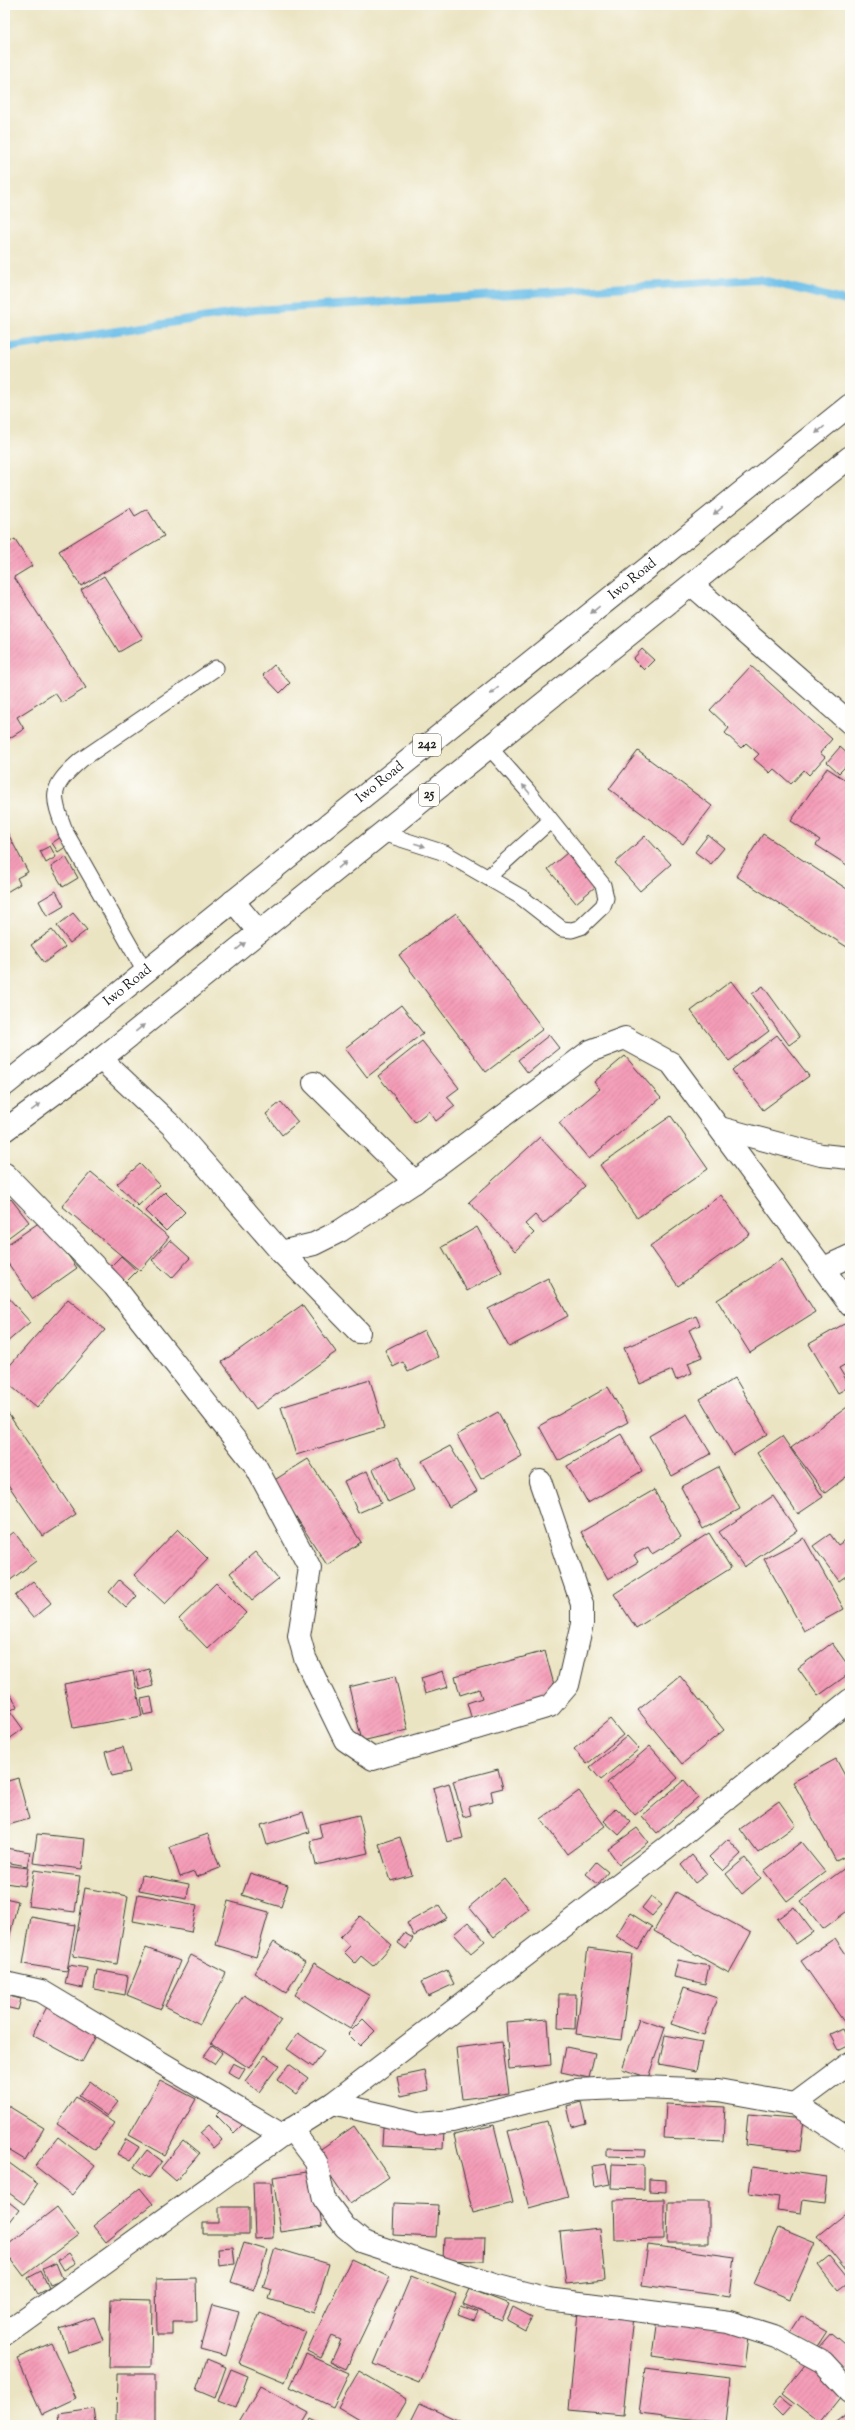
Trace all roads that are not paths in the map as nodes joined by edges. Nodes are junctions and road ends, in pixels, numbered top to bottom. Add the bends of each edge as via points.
1 (850, 405) edge
2 (850, 457) edge
3 (692, 585) junction
4 (216, 668) dead end
5 (850, 723) edge
6 (489, 748) junction
7 (550, 821) junction
8 (382, 833) junction
9 (488, 877) junction
10 (233, 901) junction
11 (259, 932) junction
12 (145, 972) junction
13 (101, 1059) junction
14 (314, 1083) dead end
15 (5, 1085) edge
16 (720, 1128) junction
17 (5, 1130) edge
18 (850, 1158) edge
19 (5, 1174) edge
20 (415, 1182) junction
21 (281, 1252) junction
22 (850, 1256) edge
23 (824, 1268) junction
24 (850, 1305) edge
25 (359, 1332) dead end
26 (540, 1481) dead end
27 (850, 1700) edge
28 (5, 1983) edge
29 (850, 2063) edge
30 (334, 2103) junction
31 (795, 2104) junction
32 (286, 2132) junction
33 (850, 2140) edge
34 (5, 2334) edge
35 (850, 2391) edge

1 -> 10 street, Iwo Road / 242
2 - 3 street, 25
3 - 5 street
3 - 6 street, 25
4 - 12 lane via 81,760 62,776 55,789 57,809 66,833
7 -> 6 lane via 527,790
6 - 8 street, 25
7 - 9 lane
7 - 9 lane via 603,885 606,898 603,906 581,927 572,930 562,929 521,897
8 -> 9 lane via 445,853
11 -> 8 street, 25
10 - 11 street
10 - 12 street, Iwo Road / 242
13 -> 11 street, 25
12 - 15 street, Iwo Road / 242
17 -> 13 street, 25
13 - 21 street via 171,1125
14 - 20 street
16 - 18 street via 821,1155
16 - 20 street via 670,1063 625,1038 590,1051
16 - 23 street
19 - 26 street via 114,1286 255,1465 310,1568 299,1636 305,1658 345,1740 373,1759 550,1706 568,1685 582,1624 582,1604
20 - 21 street via 340,1232 314,1244
21 - 25 street
22 - 23 street
23 - 24 street
27 - 30 street via 666,1848
28 - 32 street via 41,1991
29 - 31 street
30 - 31 street via 421,2124 452,2121 575,2090 642,2087 718,2090
30 - 32 street
31 - 33 street
32 - 34 street
32 - 35 street via 316,2162 324,2199 345,2227 362,2242 494,2285 548,2299 729,2322 776,2337 823,2362

